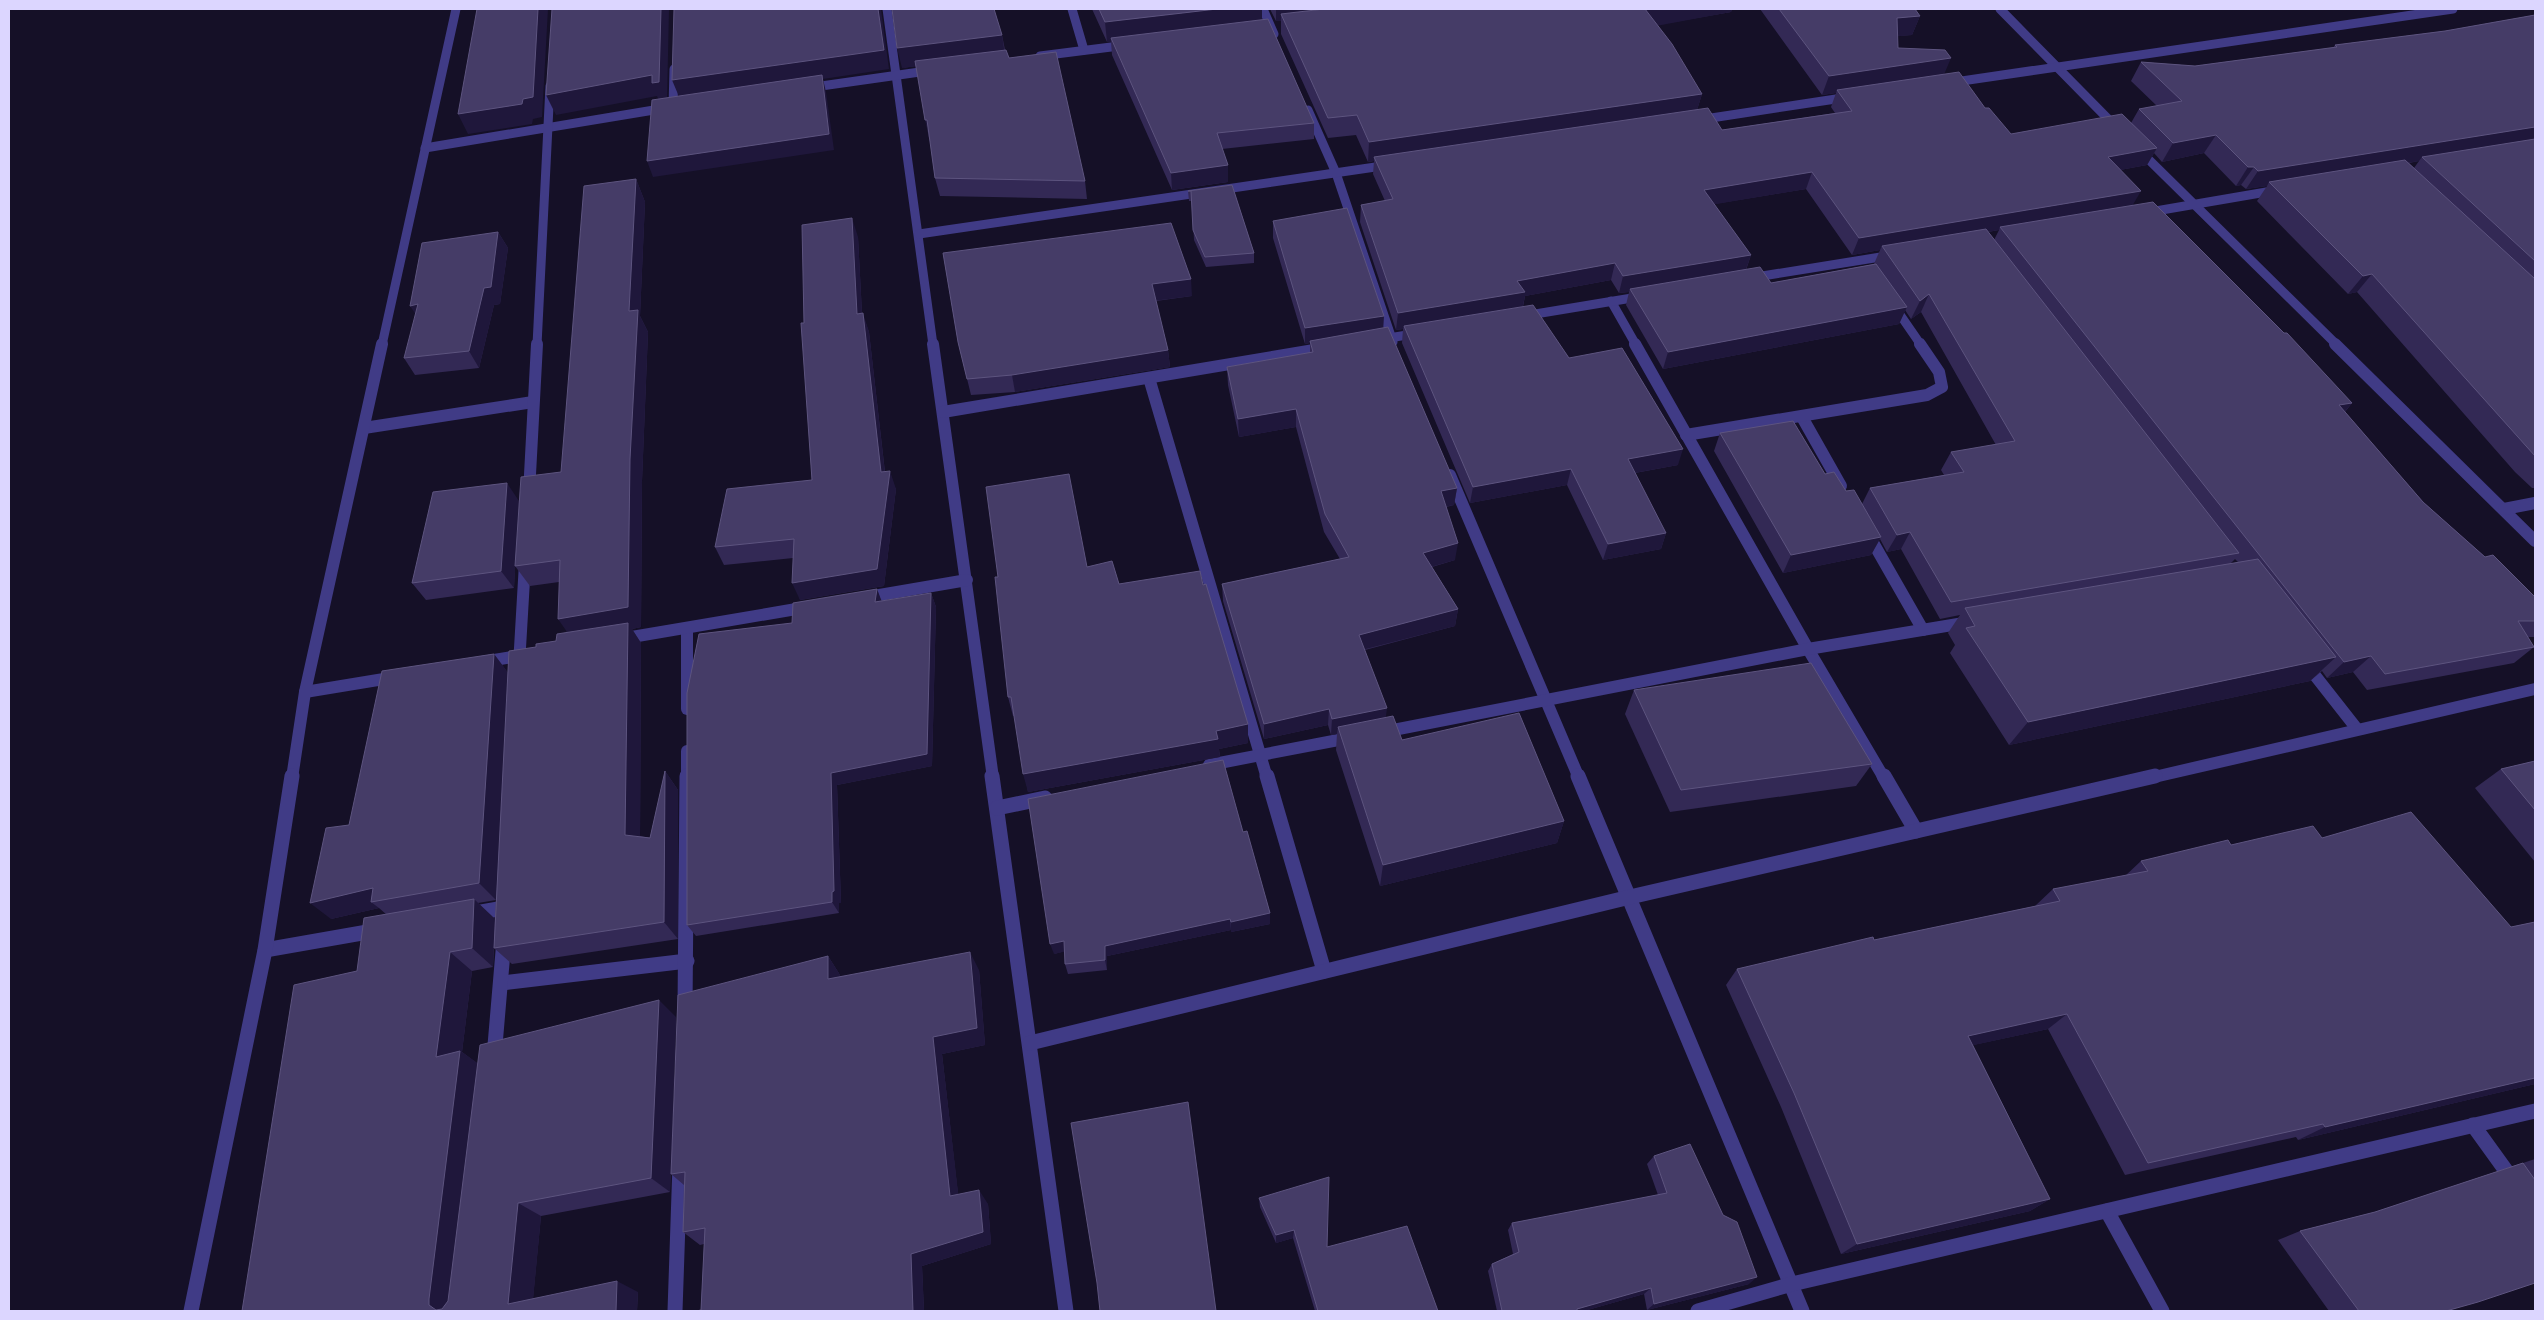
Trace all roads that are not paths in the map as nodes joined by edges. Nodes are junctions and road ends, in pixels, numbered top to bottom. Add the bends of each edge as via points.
1 (456, 9) edge
2 (887, 9) edge
3 (1072, 9) edge
4 (1264, 9) edge
5 (2000, 9) edge
6 (2453, 9) edge
7 (1133, 44) edge
8 (1279, 45) edge
9 (1084, 50) junction
10 (1034, 57) edge
11 (674, 58) edge
12 (2056, 67) junction
13 (551, 68) edge
14 (945, 69) edge
15 (896, 75) junction
16 (1938, 84) edge
17 (799, 89) edge
18 (1859, 96) edge
19 (1303, 100) edge
20 (1691, 121) edge
21 (548, 128) junction
22 (425, 148) junction
23 (1395, 164) edge
24 (1336, 173) junction
25 (2288, 189) edge
26 (2194, 204) junction
27 (2135, 214) edge
28 (919, 234) junction
29 (1902, 253) edge
30 (1737, 280) edge
31 (1884, 292) edge
32 (1659, 293) edge
33 (1611, 301) junction
34 (1515, 317) edge
35 (1429, 331) edge
36 (1391, 338) junction
37 (1362, 342) edge
38 (1333, 347) edge
39 (1399, 356) edge
40 (1149, 378) junction
41 (533, 402) junction
42 (943, 412) junction
43 (1802, 417) junction
44 (364, 428) junction
45 (1686, 435) junction
46 (1446, 465) edge
47 (1845, 494) edge
48 (2535, 503) edge
49 (2504, 509) junction
50 (528, 510) edge
51 (1860, 519) edge
52 (2535, 541) edge
53 (526, 548) edge
54 (967, 580) junction
55 (851, 600) edge
56 (822, 605) edge
57 (1982, 620) edge
58 (687, 628) junction
59 (1923, 630) junction
60 (608, 641) edge
61 (1808, 649) junction
62 (540, 653) edge
63 (2297, 653) edge
64 (520, 656) junction
65 (471, 664) edge
66 (412, 674) edge
67 (519, 675) edge
68 (2535, 689) edge
69 (305, 692) junction
70 (1547, 702) junction
71 (2357, 729) junction
72 (1260, 754) junction
73 (1192, 768) edge
74 (1056, 796) edge
75 (997, 808) junction
76 (1916, 831) junction
77 (1630, 897) junction
78 (456, 916) edge
79 (389, 928) edge
80 (265, 950) junction
81 (687, 961) junction
82 (1324, 972) junction
83 (502, 983) junction
84 (685, 1020) edge
85 (1030, 1043) junction
86 (492, 1070) edge
87 (2535, 1111) edge
88 (2473, 1125) junction
89 (680, 1146) edge
90 (2107, 1211) junction
91 (2535, 1211) edge
92 (1792, 1284) junction
93 (191, 1311) edge
94 (675, 1311) edge
95 (1066, 1311) edge
96 (1698, 1311) edge
97 (1802, 1311) edge
98 (2162, 1311) edge

1 - 22 street
2 - 15 street
3 - 9 street
4 - 8 street
5 - 12 street
6 - 12 street
7 - 9 street
9 - 10 street
11 - 21 street via 678,106
12 - 16 street
12 - 26 street
13 - 21 street
14 - 15 street
15 - 17 street
15 - 28 street
18 - 20 street
19 - 24 street
21 - 22 street
21 - 41 street
22 - 44 street
23 - 24 street
24 - 28 street
24 - 36 street
25 - 26 street
26 - 27 street
26 - 49 street
28 - 42 street
29 - 30 street via 1865,264
31 - 43 street via 1939,372 1942,387 1927,395
32 - 33 street
33 - 34 street
33 - 45 street
35 - 36 street
36 - 37 street
36 - 39 street
38 - 40 street
40 - 42 street
40 - 72 street
41 - 44 street
41 - 50 street
42 - 54 street
43 - 45 street
43 - 47 street
44 - 69 street
45 - 61 street
46 - 70 street
48 - 49 street
49 - 52 street
51 - 59 street
53 - 64 street
54 - 55 street
54 - 75 street
56 - 58 street
57 - 59 street
58 - 60 street
58 - 81 street
59 - 61 street
61 - 70 street
61 - 76 street
62 - 64 street
63 - 71 street
64 - 65 street
64 - 67 street
66 - 69 street
68 - 71 street
69 - 80 street
70 - 72 street
70 - 77 street
71 - 76 street
72 - 73 street
72 - 82 street
74 - 75 street
75 - 85 street
76 - 77 street
77 - 82 street
77 - 92 street
78 - 83 street via 504,912
79 - 80 street
80 - 93 street
81 - 83 street
81 - 84 street
82 - 85 street
83 - 86 street
85 - 95 street
87 - 88 street
88 - 90 street
88 - 91 street
89 - 94 street
90 - 92 street
90 - 98 street
92 - 96 street
92 - 97 street

